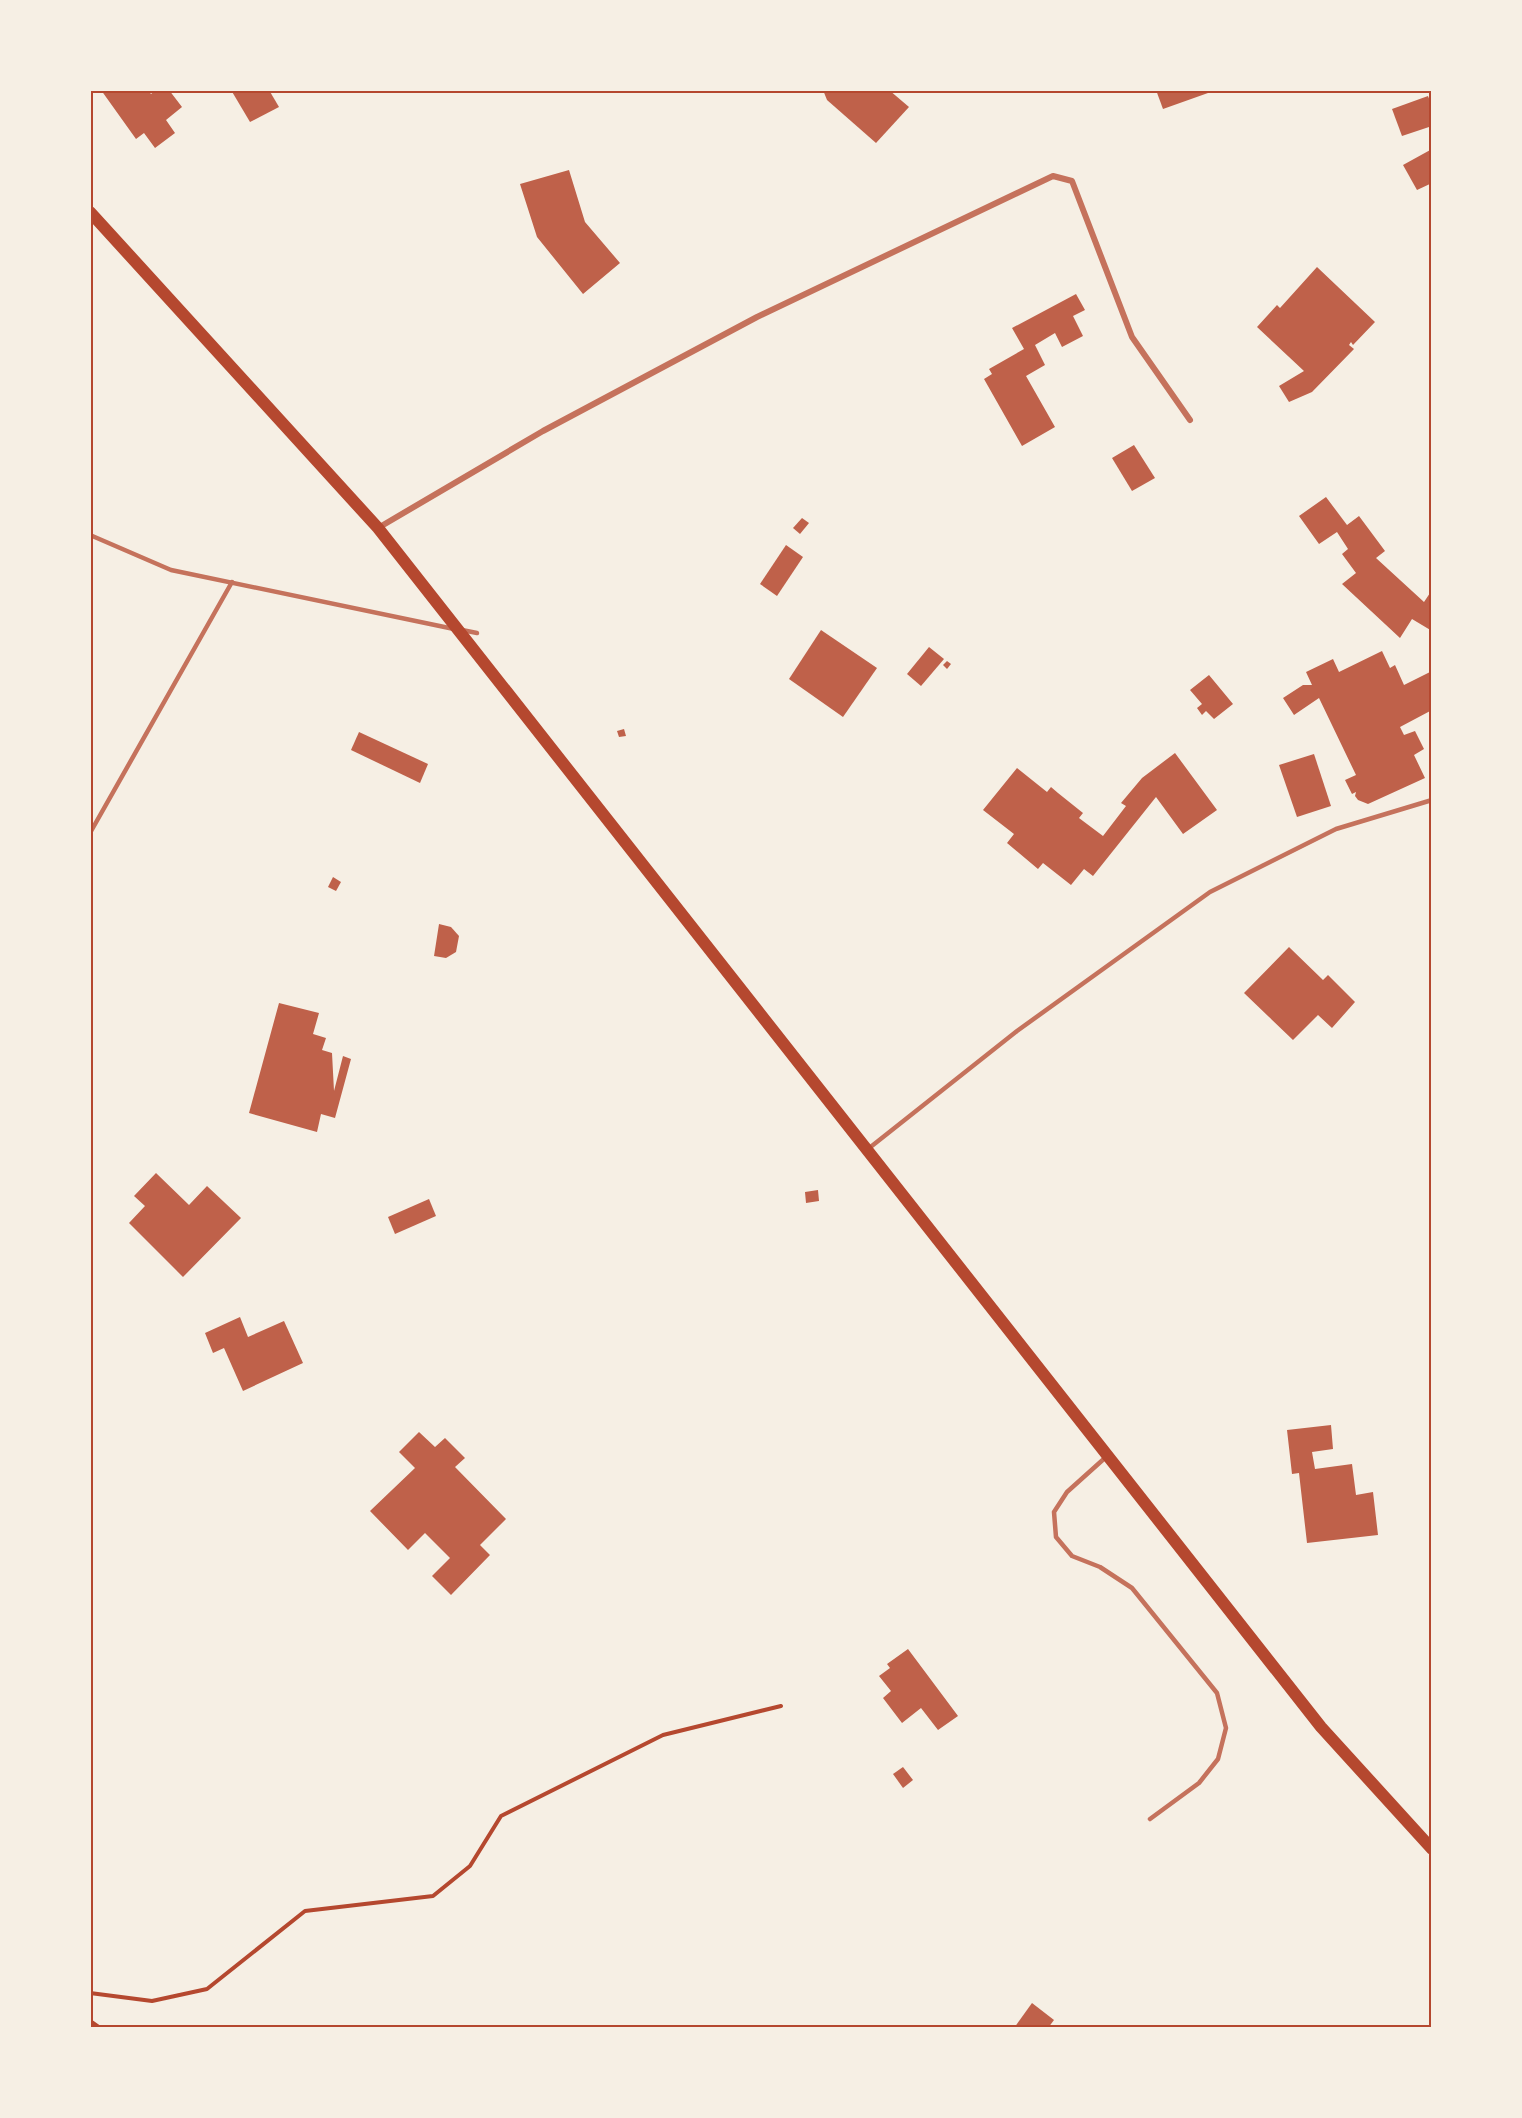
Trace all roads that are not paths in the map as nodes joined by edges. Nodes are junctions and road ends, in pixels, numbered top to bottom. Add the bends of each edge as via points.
1 (93, 220) edge
2 (1190, 420) dead end
3 (378, 528) junction
4 (90, 535) edge
5 (232, 582) junction
6 (459, 630) junction
7 (477, 633) dead end
8 (1432, 800) edge
9 (90, 833) edge
10 (868, 1149) junction
11 (1108, 1455) junction
12 (1150, 1819) dead end
13 (1432, 1849) edge

1 - 3 main road
2 - 3 street via 1132,337 1072,181 1053,176 757,317 543,431
3 - 6 main road
4 - 5 lane via 171,570
5 - 6 lane
5 - 9 lane
6 - 7 lane
6 - 10 main road
8 - 10 lane via 1336,828 1210,892 1017,1031
10 - 11 main road
11 - 12 lane via 1067,1492 1054,1512 1056,1537 1072,1556 1132,1588 1217,1693 1226,1728 1218,1759 1199,1783
11 - 13 main road via 1321,1727

